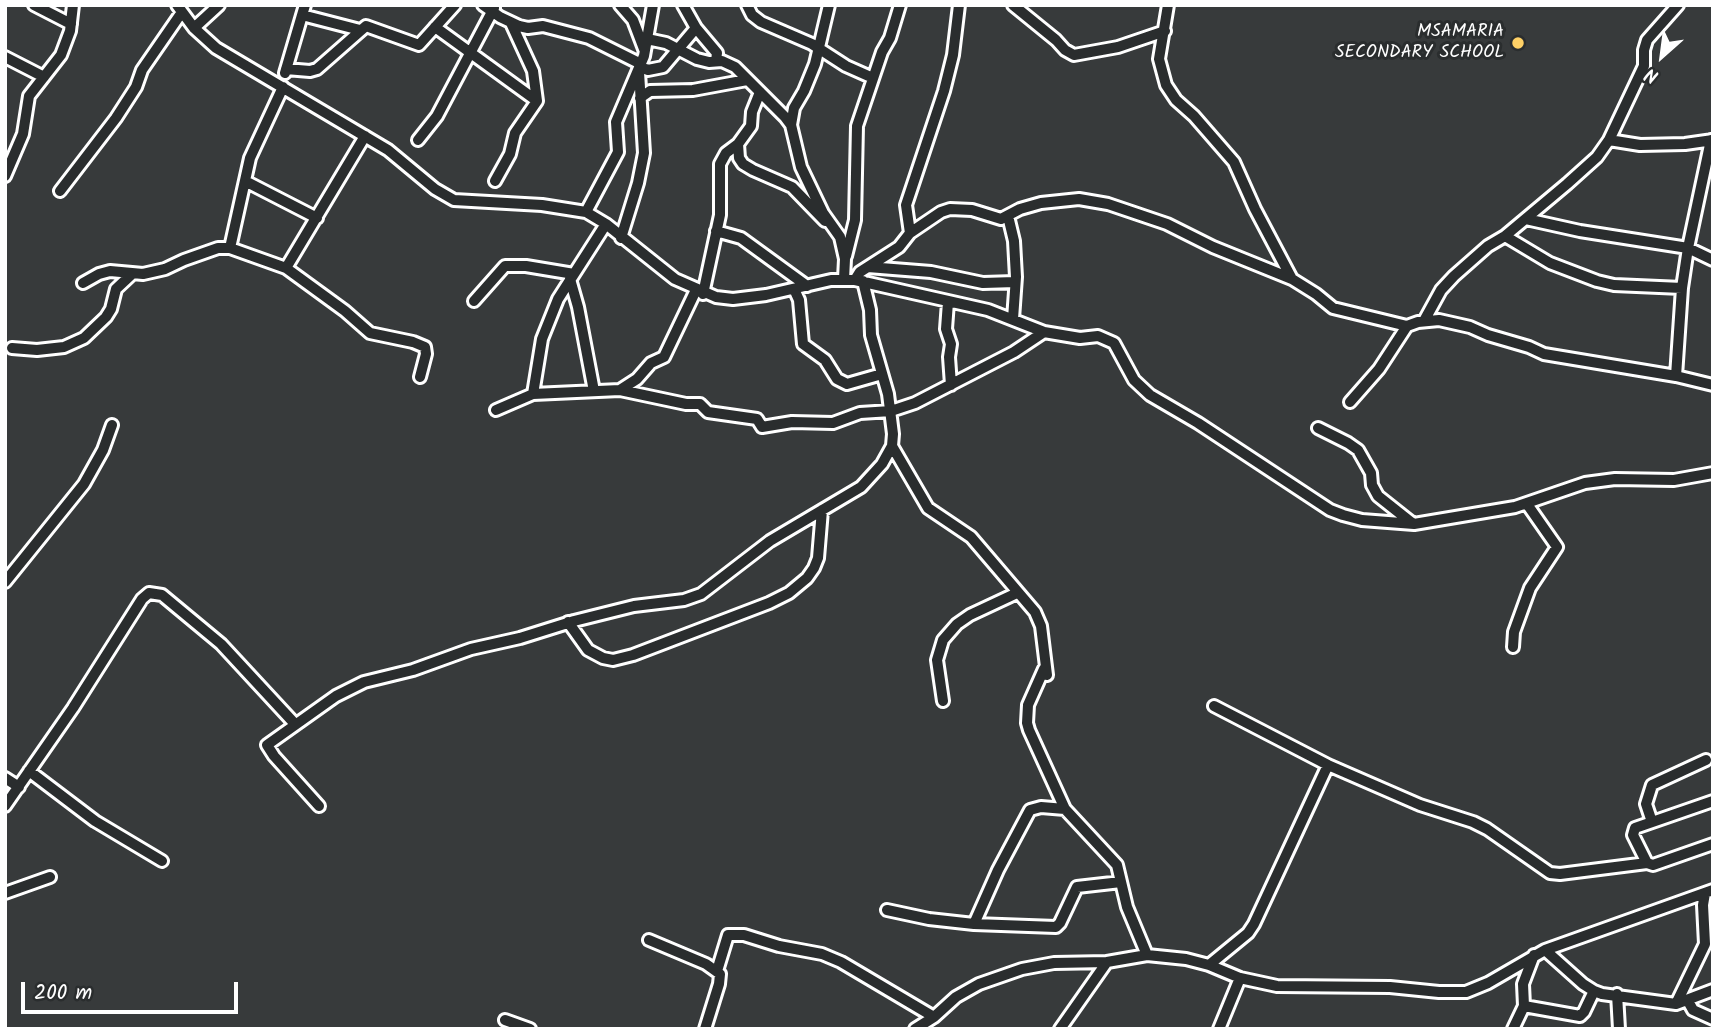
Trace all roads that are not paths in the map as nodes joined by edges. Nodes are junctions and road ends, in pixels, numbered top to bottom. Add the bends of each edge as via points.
1 (34, 5) edge
2 (73, 5) edge
3 (219, 5) edge
4 (455, 5) edge
5 (620, 5) edge
6 (653, 5) edge
7 (683, 5) edge
8 (692, 5) edge
9 (747, 5) edge
10 (829, 5) edge
11 (900, 5) edge
12 (959, 5) edge
13 (1013, 5) edge
14 (1168, 5) edge
15 (1678, 5) edge
16 (490, 7) edge
17 (180, 9) edge
18 (304, 10) edge
19 (511, 23) junction
20 (71, 24) junction
21 (435, 27) junction
22 (695, 27) junction
23 (194, 28) junction
24 (360, 30) junction
25 (1165, 31) junction
26 (647, 39) junction
27 (678, 47) junction
28 (819, 48) junction
29 (645, 51) junction
30 (469, 53) junction
31 (5, 57) edge
32 (716, 61) junction
33 (640, 67) junction
34 (286, 69) junction
35 (44, 77) junction
36 (873, 78) junction
37 (747, 80) junction
38 (281, 86) junction
39 (760, 92) junction
40 (640, 98) junction
41 (537, 101) junction
42 (791, 125) junction
43 (365, 136) junction
44 (418, 140) dead end
45 (1609, 140) junction
46 (1712, 140) edge
47 (738, 144) junction
48 (6, 171) edge
49 (245, 181) junction
50 (495, 181) dead end
51 (60, 191) dead end
52 (586, 212) junction
53 (1008, 216) junction
54 (317, 218) junction
55 (1525, 219) junction
56 (606, 224) junction
57 (831, 224) junction
58 (716, 231) junction
59 (910, 233) junction
60 (1505, 236) junction
61 (621, 238) junction
62 (230, 248) junction
63 (1688, 248) junction
64 (845, 259) junction
65 (1713, 260) edge
66 (867, 267) junction
67 (286, 268) junction
68 (132, 274) junction
69 (572, 277) junction
70 (1292, 279) junction
71 (854, 280) junction
72 (1015, 282) junction
73 (83, 283) dead end
74 (807, 286) junction
75 (1682, 288) junction
76 (794, 289) junction
77 (700, 292) junction
78 (474, 301) dead end
79 (948, 302) junction
80 (1013, 319) junction
81 (1424, 321) junction
82 (1407, 326) junction
83 (1044, 332) junction
84 (12, 348) dead end
85 (882, 374) junction
86 (1676, 376) junction
87 (420, 377) dead end
88 (951, 385) junction
89 (1713, 385) edge
90 (620, 390) junction
91 (594, 391) junction
92 (533, 394) junction
93 (1350, 402) dead end
94 (496, 410) dead end
95 (891, 411) junction
96 (112, 425) dead end
97 (1318, 428) dead end
98 (892, 446) junction
99 (1713, 473) edge
100 (1527, 504) junction
101 (822, 510) junction
102 (1414, 524) junction
103 (5, 582) edge
104 (1017, 593) junction
105 (568, 622) junction
106 (1513, 647) dead end
107 (943, 701) dead end
108 (1214, 706) dead end
109 (295, 724) junction
110 (1706, 760) dead end
111 (1328, 765) junction
112 (29, 771) junction
113 (5, 778) edge
114 (19, 787) junction
115 (1713, 801) edge
116 (5, 806) edge
117 (318, 806) dead end
118 (1065, 808) junction
119 (1652, 822) junction
120 (1713, 844) edge
121 (162, 861) dead end
122 (1647, 863) junction
123 (50, 877) dead end
124 (1121, 882) junction
125 (1709, 891) edge
126 (5, 893) edge
127 (887, 910) dead end
128 (974, 924) junction
129 (649, 940) dead end
130 (1539, 953) junction
131 (1147, 955) junction
132 (1107, 962) junction
133 (1209, 965) junction
134 (717, 971) junction
135 (1240, 978) junction
136 (1713, 990) edge
137 (1594, 992) junction
138 (1617, 994) junction
139 (1682, 1002) junction
140 (1524, 1006) junction
141 (934, 1017) junction
142 (1713, 1019) edge
143 (505, 1020) dead end
144 (530, 1029) edge
145 (705, 1029) edge
146 (915, 1029) edge
147 (1060, 1029) edge
148 (1219, 1029) edge
149 (1514, 1029) edge
150 (1619, 1029) edge

1 - 20 street
2 - 20 street
3 - 23 street
4 - 21 street
5 - 29 street via 633,20
6 - 26 street
7 - 22 street
8 - 22 street
9 - 28 street via 756,19
10 - 28 street
11 - 36 street
12 - 59 street via 944,91 906,205
13 - 25 street via 1074,55
14 - 25 street
15 - 45 street via 1647,40 1644,66
16 - 19 street
16 - 30 street
17 - 23 street
17 - 51 street via 116,118
18 - 24 street
18 - 34 street
19 - 33 street via 589,38
19 - 41 street via 533,71
20 - 35 street via 61,55
21 - 24 street via 419,45 369,26
21 - 30 street
22 - 27 street
22 - 32 street via 717,53
23 - 38 street via 216,48
24 - 34 street via 317,69
25 - 70 street via 1159,59 1169,91 1234,162
26 - 27 street
26 - 29 street
27 - 32 street via 697,59
27 - 33 street via 663,67
28 - 36 street
28 - 42 street
29 - 33 street
30 - 41 street
30 - 44 street
31 - 35 street
32 - 37 street via 734,67
33 - 40 street
33 - 52 street via 617,122 618,152
34 - 38 street
35 - 48 street via 29,96 23,134
36 - 64 street via 857,126 855,220
37 - 39 street
37 - 40 street via 693,90 650,91
38 - 43 street
38 - 49 street via 257,139
39 - 42 street
39 - 47 street via 751,126
40 - 61 street via 642,168
41 - 50 street via 515,133
42 - 57 street via 800,167
43 - 52 street via 454,200
43 - 54 street
45 - 46 street via 1640,145
45 - 55 street via 1597,157
46 - 63 street
47 - 57 street via 743,164 792,187
47 - 58 street via 720,164
49 - 54 street
49 - 62 street
52 - 56 street
53 - 59 street via 996,219 950,209
53 - 70 street via 1041,203 1079,199 1103,203 1152,218
53 - 72 street
54 - 67 street
55 - 60 street
55 - 63 street
56 - 61 street
56 - 69 street
57 - 64 street via 840,237
58 - 74 street via 741,238
58 - 77 street
59 - 66 street via 899,247
60 - 75 street via 1550,263 1597,281
60 - 81 street via 1454,276
61 - 77 street via 657,267
62 - 67 street
62 - 68 street via 199,254 165,269
63 - 65 street
63 - 75 street
64 - 71 street
66 - 71 street
66 - 72 street via 931,272 983,283
67 - 87 street via 365,330 425,346
68 - 73 street via 110,271
68 - 84 street via 116,289 106,317 84,338 64,347
69 - 78 street via 505,266
69 - 91 street
69 - 92 street via 542,339
70 - 82 street via 1333,308
71 - 74 street
71 - 79 street
71 - 85 street via 870,310 871,335
72 - 80 street
74 - 76 street
75 - 86 street
76 - 77 street via 733,299
76 - 85 street via 803,344 825,360 837,379 848,384
77 - 90 street via 664,357
79 - 80 street
79 - 88 street
80 - 83 street
81 - 82 street
81 - 86 street via 1470,327 1556,356
82 - 93 street
83 - 88 street
83 - 102 street via 1111,341 1134,380 1150,396 1330,510 1362,520
85 - 95 street
86 - 89 street
88 - 95 street
90 - 91 street
90 - 95 street via 757,419 762,427 833,423 860,413
91 - 92 street
92 - 94 street
95 - 98 street
96 - 103 street via 84,484
97 - 102 street via 1358,450 1378,496
98 - 101 street via 861,487
98 - 104 street via 928,508 971,537
99 - 100 street via 1674,480 1585,482
100 - 102 street
100 - 106 street via 1557,547 1530,588
101 - 105 street via 746,557 701,594
101 - 105 street via 814,568 789,593 769,603 613,660 588,650
104 - 107 street via 970,615 943,640 937,660
104 - 118 street via 1041,626 1046,673 1028,705 1027,723
105 - 109 street via 351,687
108 - 111 street
109 - 112 street via 221,644 162,595 149,593
109 - 117 street via 267,745
110 - 119 street via 1652,785 1646,804
111 - 122 street via 1420,805 1473,822 1550,873
111 - 133 street via 1254,924
112 - 114 street
112 - 121 street via 95,821
113 - 114 street
114 - 116 street
115 - 119 street
118 - 124 street via 1114,860
118 - 128 street via 1030,810
119 - 122 street via 1635,828 1633,835
120 - 122 street via 1653,865
123 - 126 street
124 - 128 street via 1077,887 1056,927
124 - 131 street via 1126,907
125 - 130 street
125 - 139 street via 1703,905 1705,944
127 - 128 street
129 - 134 street
130 - 135 street via 1466,992 1277,986
130 - 137 street
130 - 140 street via 1523,984
131 - 132 street
131 - 133 street
132 - 141 street via 1021,969 979,984
132 - 147 street
133 - 135 street
134 - 141 street via 728,935 744,935 841,962
134 - 145 street via 719,985
135 - 148 street
136 - 139 street
137 - 138 street
137 - 140 street via 1580,1016
138 - 139 street
138 - 150 street
139 - 142 street
140 - 149 street
141 - 146 street
143 - 144 street

